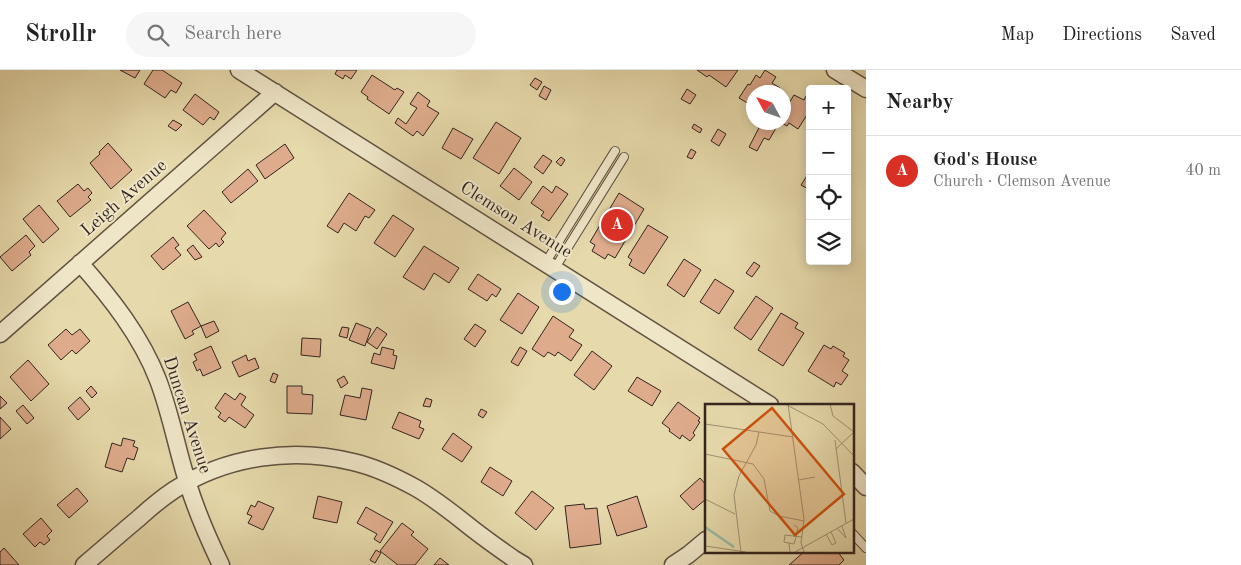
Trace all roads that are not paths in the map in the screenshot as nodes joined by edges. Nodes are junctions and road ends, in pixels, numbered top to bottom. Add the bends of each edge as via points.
1 (240, 70) edge
2 (835, 70) edge
3 (866, 90) edge
4 (275, 92) junction
5 (615, 151) dead end
6 (624, 157) dead end
7 (80, 263) junction
8 (550, 265) junction
9 (0, 334) edge
10 (768, 404) edge
11 (854, 474) edge
12 (187, 482) junction
13 (866, 487) edge
14 (854, 534) edge
15 (705, 541) edge
16 (866, 548) edge
17 (84, 565) edge
18 (221, 565) edge
19 (524, 565) edge
20 (673, 565) edge

1 - 4 street, Clemson Avenue
2 - 3 street
4 - 7 street, Leigh Avenue
4 - 8 street, Clemson Avenue
5 - 8 lane
6 - 8 lane
7 - 9 street, Leigh Avenue
7 - 12 street, Duncan Avenue via 120,312 144,349 158,379
8 - 10 street, Clemson Avenue
11 - 13 street
12 - 17 street
12 - 18 street, Duncan Avenue via 203,529
12 - 19 street via 214,469 273,456 324,456 354,462 383,472 428,495
14 - 16 lane
15 - 20 street

